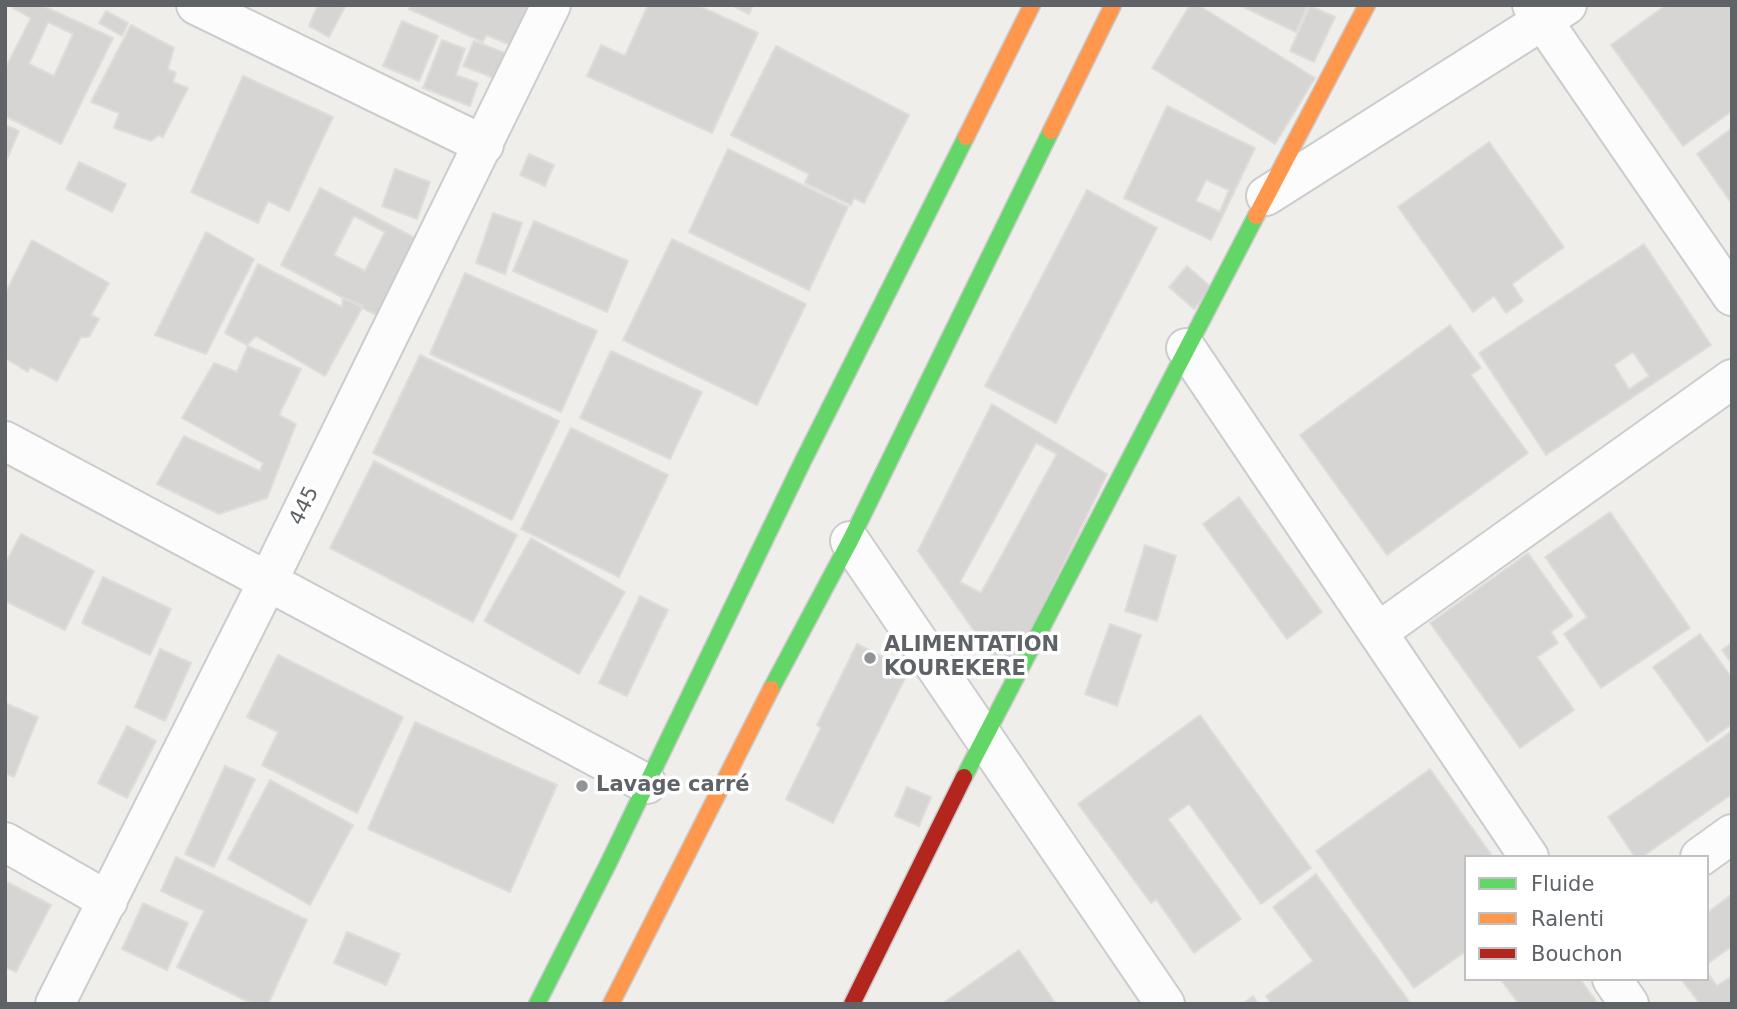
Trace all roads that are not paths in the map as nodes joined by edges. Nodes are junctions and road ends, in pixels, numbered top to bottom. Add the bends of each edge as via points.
1 (196, 5) edge
2 (551, 5) edge
3 (1032, 5) edge
4 (1113, 5) edge
5 (1367, 5) edge
6 (1548, 10) edge
7 (484, 145) junction
8 (1266, 196) junction
9 (1732, 296) edge
10 (1186, 348) junction
11 (1732, 379) edge
12 (5, 442) edge
13 (850, 541) junction
14 (268, 581) junction
15 (1378, 632) junction
16 (984, 737) junction
17 (647, 783) junction
18 (1732, 834) edge
19 (5, 842) edge
20 (1529, 855) edge
21 (1703, 855) edge
22 (108, 901) junction
23 (1613, 981) edge
24 (55, 1004) edge
25 (537, 1004) edge
26 (611, 1004) edge
27 (852, 1004) edge
28 (1165, 1004) edge
29 (1629, 1004) edge

1 - 7 street
2 - 7 street, 445
3 - 17 main road
4 - 13 main road
5 - 8 main road
6 - 8 street
6 - 9 street
7 - 14 street, 445
8 - 10 main road
10 - 15 street
10 - 16 main road
11 - 15 street
12 - 14 street
13 - 16 street
13 - 26 main road
14 - 17 street
14 - 22 street, 445
15 - 20 street
16 - 27 main road
16 - 28 street
17 - 25 main road
18 - 21 street
19 - 22 street
22 - 24 street, 445
23 - 29 street

